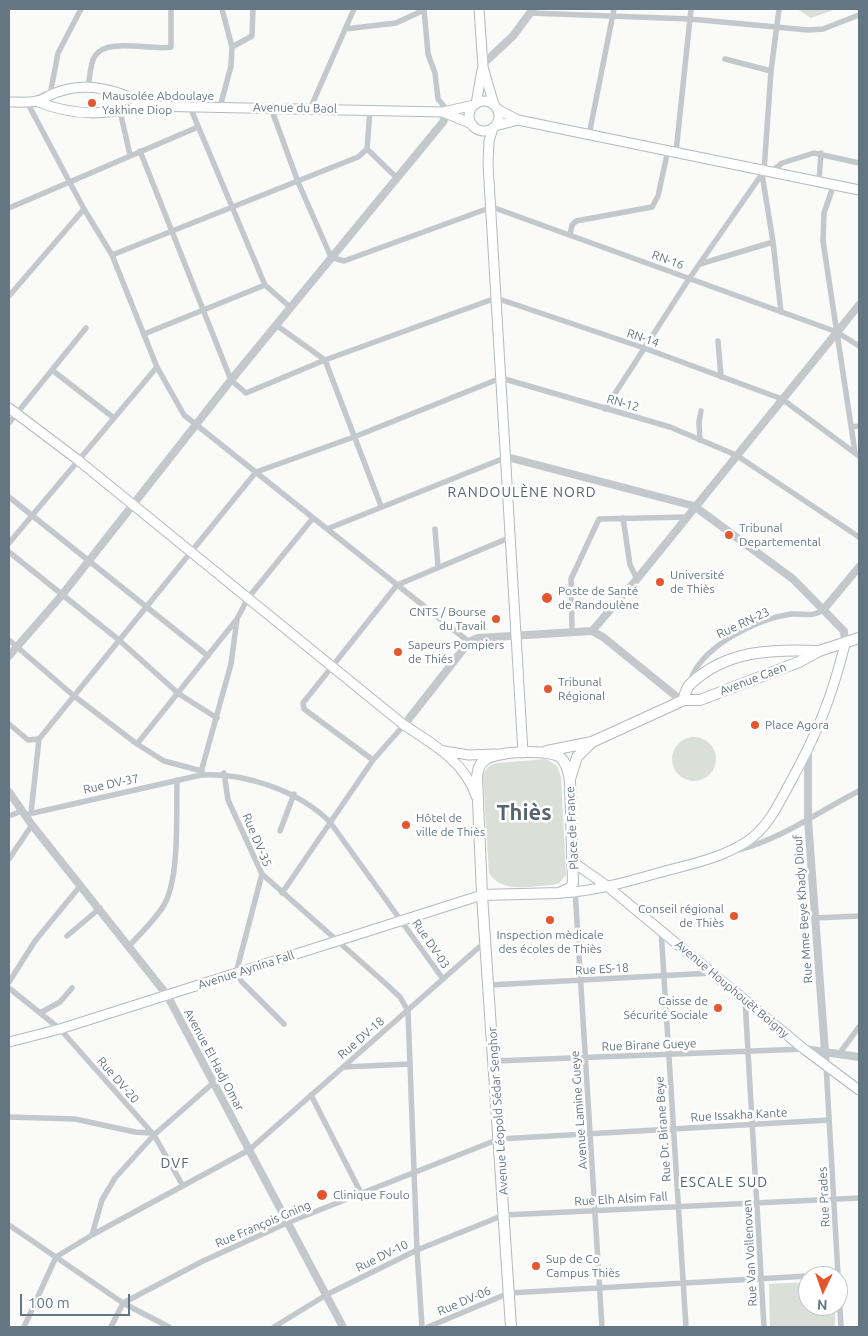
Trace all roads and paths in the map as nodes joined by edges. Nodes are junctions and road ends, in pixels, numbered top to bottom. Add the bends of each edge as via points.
1 (81, 9) edge
2 (171, 9) edge
3 (222, 9) edge
4 (253, 9) edge
5 (354, 9) edge
6 (424, 9) edge
7 (480, 9) edge
8 (614, 9) edge
9 (691, 9) edge
10 (779, 9) edge
11 (532, 11) edge
12 (614, 17) junction
13 (859, 17) edge
14 (690, 19) junction
15 (777, 26) junction
16 (345, 29) junction
17 (232, 47) junction
18 (725, 59) dead end
19 (483, 65) junction
20 (771, 71) junction
21 (88, 87) junction
22 (50, 95) junction
23 (9, 102) edge
24 (32, 102) junction
25 (475, 104) junction
26 (147, 106) junction
27 (190, 107) junction
28 (220, 107) junction
29 (496, 107) junction
30 (271, 108) junction
31 (310, 109) junction
32 (370, 110) junction
33 (120, 111) junction
34 (446, 112) junction
35 (518, 120) junction
36 (473, 126) junction
37 (198, 127) junction
38 (494, 127) junction
39 (589, 135) junction
40 (367, 149) junction
41 (140, 151) junction
42 (672, 151) junction
43 (821, 153) junction
44 (130, 155) junction
45 (859, 163) edge
46 (488, 164) junction
47 (766, 172) junction
48 (396, 177) junction
49 (70, 181) junction
50 (819, 181) junction
51 (298, 182) junction
52 (834, 184) junction
53 (859, 190) edge
54 (492, 207) junction
55 (9, 208) edge
56 (232, 208) junction
57 (84, 209) junction
58 (171, 232) junction
59 (570, 235) junction
60 (773, 242) junction
61 (112, 255) junction
62 (331, 257) junction
63 (700, 264) junction
64 (689, 278) junction
65 (265, 285) junction
66 (9, 296) edge
67 (496, 298) junction
68 (859, 305) edge
69 (290, 307) junction
70 (202, 312) junction
71 (780, 312) junction
72 (276, 325) junction
73 (86, 328) dead end
74 (837, 332) junction
75 (144, 334) junction
76 (718, 341) dead end
77 (859, 346) edge
78 (644, 348) junction
79 (326, 360) junction
80 (157, 367) junction
81 (52, 370) junction
82 (721, 377) junction
83 (501, 378) junction
84 (231, 380) junction
85 (782, 399) junction
86 (9, 408) edge
87 (604, 409) junction
88 (701, 411) dead end
89 (18, 413) junction
90 (114, 418) junction
91 (9, 424) edge
92 (196, 424) junction
93 (859, 426) edge
94 (851, 427) junction
95 (354, 437) junction
96 (700, 440) junction
97 (857, 454) edge
98 (736, 455) junction
99 (507, 458) junction
100 (78, 460) junction
101 (256, 472) junction
102 (9, 497) edge
103 (132, 504) junction
104 (381, 506) junction
105 (694, 506) junction
106 (33, 517) junction
107 (686, 517) junction
108 (313, 518) junction
109 (623, 518) junction
110 (327, 529) junction
111 (435, 529) dead end
112 (859, 537) edge
113 (510, 538) junction
114 (9, 543) edge
115 (9, 552) edge
116 (191, 552) junction
117 (88, 560) junction
118 (438, 567) junction
119 (859, 567) edge
120 (637, 579) junction
121 (397, 585) junction
122 (62, 595) junction
123 (248, 598) junction
124 (146, 608) junction
125 (824, 609) junction
126 (237, 619) junction
127 (572, 631) junction
128 (592, 631) junction
129 (516, 635) junction
130 (859, 638) edge
131 (9, 640) edge
132 (120, 640) junction
133 (469, 642) junction
134 (845, 644) junction
135 (17, 647) junction
136 (819, 651) junction
137 (9, 656) edge
138 (208, 656) junction
139 (333, 665) junction
140 (689, 685) junction
141 (178, 694) junction
142 (74, 696) junction
143 (683, 700) junction
144 (217, 718) junction
145 (9, 724) edge
146 (404, 725) junction
147 (39, 739) junction
148 (592, 742) junction
149 (138, 744) junction
150 (442, 751) junction
151 (544, 752) junction
152 (808, 752) junction
153 (523, 753) junction
154 (501, 754) junction
155 (373, 760) junction
156 (202, 773) junction
157 (224, 773) junction
158 (177, 780) junction
159 (570, 782) junction
160 (859, 791) edge
161 (9, 792) edge
162 (294, 794) junction
163 (478, 801) junction
164 (26, 813) junction
165 (9, 816) edge
166 (808, 820) junction
167 (330, 822) junction
168 (32, 825) junction
169 (280, 831) dead end
170 (730, 852) junction
171 (9, 859) edge
172 (573, 862) junction
173 (262, 874) junction
174 (574, 877) junction
175 (81, 885) junction
176 (607, 886) junction
177 (575, 892) junction
178 (282, 893) junction
179 (559, 893) junction
180 (482, 895) junction
181 (100, 908) junction
182 (859, 916) edge
183 (815, 918) junction
184 (403, 920) junction
185 (661, 930) junction
186 (66, 936) dead end
187 (336, 941) junction
188 (486, 941) junction
189 (129, 946) junction
190 (236, 973) junction
191 (714, 973) junction
192 (664, 975) junction
193 (443, 979) junction
194 (581, 980) junction
195 (9, 982) edge
196 (490, 986) junction
197 (9, 988) edge
198 (72, 988) dead end
199 (167, 995) junction
200 (744, 998) junction
201 (408, 1011) junction
202 (40, 1013) junction
203 (284, 1024) dead end
204 (859, 1027) edge
205 (60, 1029) junction
206 (9, 1042) edge
207 (804, 1049) junction
208 (748, 1051) junction
209 (824, 1052) junction
210 (669, 1054) junction
211 (839, 1054) junction
212 (859, 1057) edge
213 (586, 1058) junction
214 (495, 1061) junction
215 (410, 1064) junction
216 (826, 1065) junction
217 (344, 1067) junction
218 (212, 1084) junction
219 (859, 1090) edge
220 (312, 1096) junction
221 (9, 1117) edge
222 (829, 1120) junction
223 (752, 1125) junction
224 (673, 1129) junction
225 (153, 1134) junction
226 (590, 1134) junction
227 (499, 1139) junction
228 (249, 1150) junction
229 (414, 1174) junction
230 (183, 1186) junction
231 (362, 1195) junction
232 (859, 1198) edge
233 (834, 1199) junction
234 (757, 1203) junction
235 (678, 1207) junction
236 (595, 1210) junction
237 (504, 1215) junction
238 (289, 1222) junction
239 (9, 1225) edge
240 (92, 1235) junction
241 (417, 1250) junction
242 (56, 1257) junction
243 (838, 1266) edge
244 (798, 1277) edge
245 (761, 1279) junction
246 (683, 1283) junction
247 (600, 1288) junction
248 (509, 1293) junction
249 (326, 1295) junction
250 (123, 1303) junction
251 (24, 1327) edge
252 (111, 1327) edge
253 (169, 1327) edge
254 (274, 1327) edge
255 (343, 1327) edge
256 (422, 1327) edge
257 (428, 1327) edge
258 (511, 1327) edge
259 (602, 1327) edge
260 (686, 1327) edge
261 (764, 1327) edge

1 - 22 street via 58,53
2 - 21 street via 171,47 116,46 100,51 94,56
3 - 17 street
4 - 17 street via 252,36
5 - 16 street
6 - 16 street via 396,23
6 - 34 street via 428,54 435,73 438,99
7 - 19 main road
8 - 12 street
9 - 14 street
10 - 15 street
11 - 12 street
11 - 19 street via 513,36
12 - 14 street
12 - 39 street
13 - 15 street via 823,29
14 - 15 street
14 - 42 street
15 - 20 street
16 - 31 street
17 - 28 street via 231,66
18 - 20 street
19 - 25 main road
19 - 29 main road
20 - 47 street
21 - 22 main road, Avenue du Baol
21 - 26 main road, Avenue du Baol via 105,88 130,96
22 - 24 main road, Avenue du Baol
23 - 24 main road, Avenue du Baol
24 - 33 main road, Avenue du Baol via 80,114
24 - 49 street
25 - 29 main road via 487,101
25 - 34 main road
25 - 36 main road via 470,112
26 - 27 main road, Avenue du Baol
26 - 33 main road, Avenue du Baol
27 - 28 main road, Avenue du Baol
27 - 37 street
28 - 30 main road, Avenue du Baol
29 - 35 main road
29 - 38 main road via 499,118
30 - 31 main road, Avenue du Baol
30 - 51 street
31 - 32 main road, Avenue du Baol
32 - 34 main road, Avenue du Baol
32 - 40 street
33 - 44 street
34 - 36 main road
34 - 48 street
35 - 38 main road
35 - 39 main road
36 - 38 main road via 484,130
36 - 46 main road via 483,142
37 - 41 street
37 - 56 street
38 - 46 main road via 489,141
39 - 42 main road
40 - 48 street
40 - 51 street via 358,157
41 - 44 street
41 - 58 street
42 - 47 main road
42 - 59 street via 652,207 576,221
43 - 45 street
43 - 47 street via 796,157
43 - 50 street
44 - 49 street
46 - 54 main road
47 - 50 main road
47 - 60 street
47 - 63 street
48 - 62 street
49 - 55 street
49 - 57 street
50 - 52 main road
51 - 56 street
51 - 62 street
52 - 53 main road
52 - 74 street via 822,226
54 - 59 street, RN-16
54 - 62 street via 344,261
54 - 67 main road
56 - 58 street
56 - 65 street
57 - 61 street
57 - 66 street
58 - 61 street
58 - 70 street
59 - 64 street, RN-16
60 - 63 street
60 - 71 street
61 - 75 street
62 - 69 street
63 - 64 street
64 - 71 street, RN-16
64 - 78 street
65 - 69 street
65 - 70 street
67 - 78 street, RN-14
67 - 79 street
67 - 83 main road
68 - 74 street
69 - 72 street
70 - 75 street
70 - 84 street
71 - 74 street, RN-16
72 - 79 street
72 - 84 street
73 - 81 street
74 - 77 street, RN-16
74 - 85 street
74 - 94 street
75 - 80 street
76 - 82 street
78 - 82 street, RN-14
78 - 87 street
79 - 84 street via 246,393
79 - 95 street
80 - 90 street
80 - 92 street via 184,415
81 - 89 street
81 - 90 street
82 - 85 street, RN-14
83 - 87 street, RN-12
83 - 95 street
83 - 99 main road
84 - 92 street
85 - 97 street, RN-14
85 - 98 street
86 - 89 main road
87 - 96 street, RN-12 via 670,427
88 - 96 street
89 - 91 street
89 - 100 main road
90 - 100 street
92 - 101 street
92 - 103 street
93 - 94 street
94 - 97 street
95 - 101 street
95 - 104 street
96 - 98 street, RN-12
98 - 105 street
98 - 112 street, RN-12
99 - 104 street
99 - 105 street
99 - 113 main road
100 - 103 main road
100 - 106 street
101 - 108 street
101 - 116 street
102 - 106 street
103 - 116 main road
103 - 117 street
104 - 110 street
105 - 107 street
105 - 125 street via 793,579
106 - 114 street
106 - 117 street
107 - 109 street
107 - 120 street
108 - 110 street
108 - 123 street
109 - 120 street via 630,565
109 - 127 street via 599,519 573,572
110 - 121 street
111 - 118 street
113 - 118 street
113 - 129 main road
115 - 122 street
116 - 123 main road
116 - 124 street
117 - 122 street
117 - 124 street
118 - 121 street
119 - 125 street
120 - 128 street
121 - 133 street
121 - 139 street
122 - 132 street
122 - 135 street
123 - 126 street
123 - 139 main road
124 - 132 street
124 - 138 street
125 - 134 street via 844,631
125 - 140 street, Rue RN-23 via 812,615 792,614 769,619 726,640 712,648 698,663
126 - 138 street
126 - 144 street via 231,664
127 - 128 street
127 - 129 street
128 - 143 street
129 - 133 street via 478,638
129 - 153 main road
130 - 134 highway, Avenue Caen
131 - 135 street
132 - 141 street
132 - 142 street
133 - 146 street
134 - 136 highway, Avenue Caen
134 - 152 main road via 834,687
135 - 137 street
135 - 142 street
136 - 140 highway, Avenue Caen via 776,651 727,660
136 - 143 highway, Avenue Caen via 799,662 700,700
138 - 141 street
139 - 146 main road
139 - 155 street via 303,703 304,709
140 - 143 highway
141 - 144 street
141 - 149 street
142 - 147 street
142 - 149 street
143 - 148 highway, Avenue Caen
144 - 156 street
145 - 147 street via 28,740
146 - 150 main road
146 - 155 street
147 - 164 street
148 - 151 highway
148 - 159 highway via 577,757
149 - 156 street via 164,762
150 - 154 main road via 469,756
150 - 163 main road via 463,769
151 - 153 highway
151 - 159 highway, Place de France via 563,760
152 - 166 street, Rue Mme Beye Khady Diouf
152 - 170 main road via 765,825
153 - 154 highway
154 - 163 highway via 486,758 481,764 477,777
155 - 167 street
156 - 157 street, Rue DV-03
156 - 158 street, Rue DV-37
157 - 162 street, Rue DV-03
157 - 173 street, Rue DV-35 via 228,800
158 - 164 street, Rue DV-37
158 - 189 street via 171,885 164,906
159 - 172 highway, Place de France
160 - 166 street
161 - 164 street, Avenue El Hadj Omar
162 - 167 street, Rue DV-03
162 - 169 street
163 - 180 highway
164 - 165 street, Rue DV-37
164 - 168 street, Avenue El Hadj Omar
166 - 170 street via 765,841
166 - 183 street, Rue Mme Beye Khady Diouf
167 - 178 street
167 - 184 street, Rue DV-03
168 - 171 street
168 - 175 street, Avenue El Hadj Omar
170 - 176 main road
172 - 174 highway, Place de France
172 - 176 main road, Avenue Houphouët Boigny
173 - 178 street
173 - 190 street, Rue DV-35
174 - 177 street, Avenue Lamine Gueye
174 - 179 highway, Place de France via 570,888
175 - 181 street, Avenue El Hadj Omar
175 - 195 street via 35,941
176 - 177 main road
176 - 185 main road, Avenue Houphouët Boigny
177 - 179 main road
177 - 194 street, Avenue Lamine Gueye
178 - 187 street
179 - 180 highway
180 - 184 main road, Avenue Aynina Fall
180 - 188 highway, Avenue Léopold Sédar Senghor
181 - 186 street
181 - 189 street, Avenue El Hadj Omar
182 - 183 street
183 - 209 street, Rue Mme Beye Khady Diouf
184 - 187 main road, Avenue Aynina Fall
184 - 193 street, Rue DV-03
185 - 191 main road, Avenue Houphouët Boigny
185 - 192 street, Rue Dr. Birane Beye
187 - 190 main road, Avenue Aynina Fall
187 - 201 street via 400,997
188 - 193 street, Rue DV-18
188 - 196 highway, Avenue Léopold Sédar Senghor
189 - 199 street, Avenue El Hadj Omar
190 - 199 main road, Avenue Aynina Fall
190 - 203 street
191 - 192 street, Rue ES-18
191 - 200 main road, Avenue Houphouët Boigny
192 - 194 street, Rue ES-18
192 - 210 street, Rue Dr. Birane Beye
193 - 201 street, Rue DV-18
194 - 196 street, Rue ES-18
194 - 213 street, Avenue Lamine Gueye
196 - 214 highway, Avenue Léopold Sédar Senghor
197 - 202 street, Rue DV-20
198 - 202 street via 60,1002
199 - 205 main road, Avenue Aynina Fall
199 - 218 street, Avenue El Hadj Omar
200 - 207 main road, Avenue Houphouët Boigny
200 - 208 street, Rue Van Vollenoven
201 - 215 street
201 - 217 street, Rue DV-18
202 - 205 street, Rue DV-20
204 - 211 street
205 - 206 main road, Avenue Aynina Fall
205 - 225 street, Rue DV-20
207 - 208 street, Rue Birane Gueye
207 - 209 street
207 - 216 main road, Avenue Houphouët Boigny
208 - 210 street, Rue Birane Gueye
208 - 223 street, Rue Van Vollenoven
209 - 211 street
209 - 216 street, Rue Mme Beye Khady Diouf
210 - 213 street, Rue Birane Gueye
210 - 224 street, Rue Dr. Birane Beye
211 - 212 street
213 - 214 street, Rue Birane Gueye
213 - 226 street, Avenue Lamine Gueye
214 - 227 highway, Avenue Léopold Sédar Senghor
215 - 217 street
215 - 229 street
216 - 219 main road, Avenue Houphouët Boigny
216 - 222 street, Rue Prades
217 - 220 street, Rue DV-18
218 - 225 street
218 - 228 street, Avenue El Hadj Omar
220 - 228 street, Rue DV-18
220 - 231 street
221 - 225 street via 75,1119
222 - 223 street, Rue Issakha Kante
222 - 233 street, Rue Prades
223 - 224 street, Rue Issakha Kante
223 - 234 street, Rue Van Vollenoven
224 - 226 street, Rue Issakha Kante
224 - 235 street, Rue Dr. Birane Beye
225 - 230 street, Rue DV-20
225 - 240 street via 115,1178 102,1200
226 - 227 street, Rue Issakha Kante
226 - 236 street, Avenue Lamine Gueye
227 - 229 street, Rue François Gning
227 - 237 highway, Avenue Léopold Sédar Senghor
228 - 230 street, Rue DV-18
228 - 238 street, Avenue El Hadj Omar
229 - 231 street, Rue François Gning
229 - 241 street
230 - 240 street, Rue DV-18
231 - 238 street, Rue François Gning
232 - 233 street, Rue Elh Alsim Fall
233 - 234 street, Rue Elh Alsim Fall
233 - 243 street, Rue Prades
234 - 235 street, Rue Elh Alsim Fall
234 - 245 street, Rue Van Vollenoven
235 - 236 street, Rue Elh Alsim Fall
235 - 246 street, Rue Dr. Birane Beye
236 - 237 street, Rue Elh Alsim Fall
236 - 247 street, Avenue Lamine Gueye
237 - 241 street, Rue DV-10
237 - 248 highway, Avenue Léopold Sédar Senghor
238 - 249 street, Avenue El Hadj Omar
238 - 250 street, Rue François Gning via 203,1261
239 - 242 street
240 - 242 street, Rue DV-18
241 - 249 street, Rue DV-10
241 - 256 street
242 - 250 street
242 - 251 street
244 - 245 street, Rue DV-06
245 - 246 street, Rue DV-06
245 - 261 street, Rue Van Vollenoven
246 - 247 street, Rue DV-06
246 - 260 street, Rue Dr. Birane Beye
247 - 248 street, Rue DV-06
247 - 259 street, Avenue Lamine Gueye
248 - 257 street, Rue DV-06
248 - 258 highway, Avenue Léopold Sédar Senghor
249 - 254 street, Rue DV-10
249 - 255 street, Avenue El Hadj Omar
250 - 252 street
250 - 253 street

